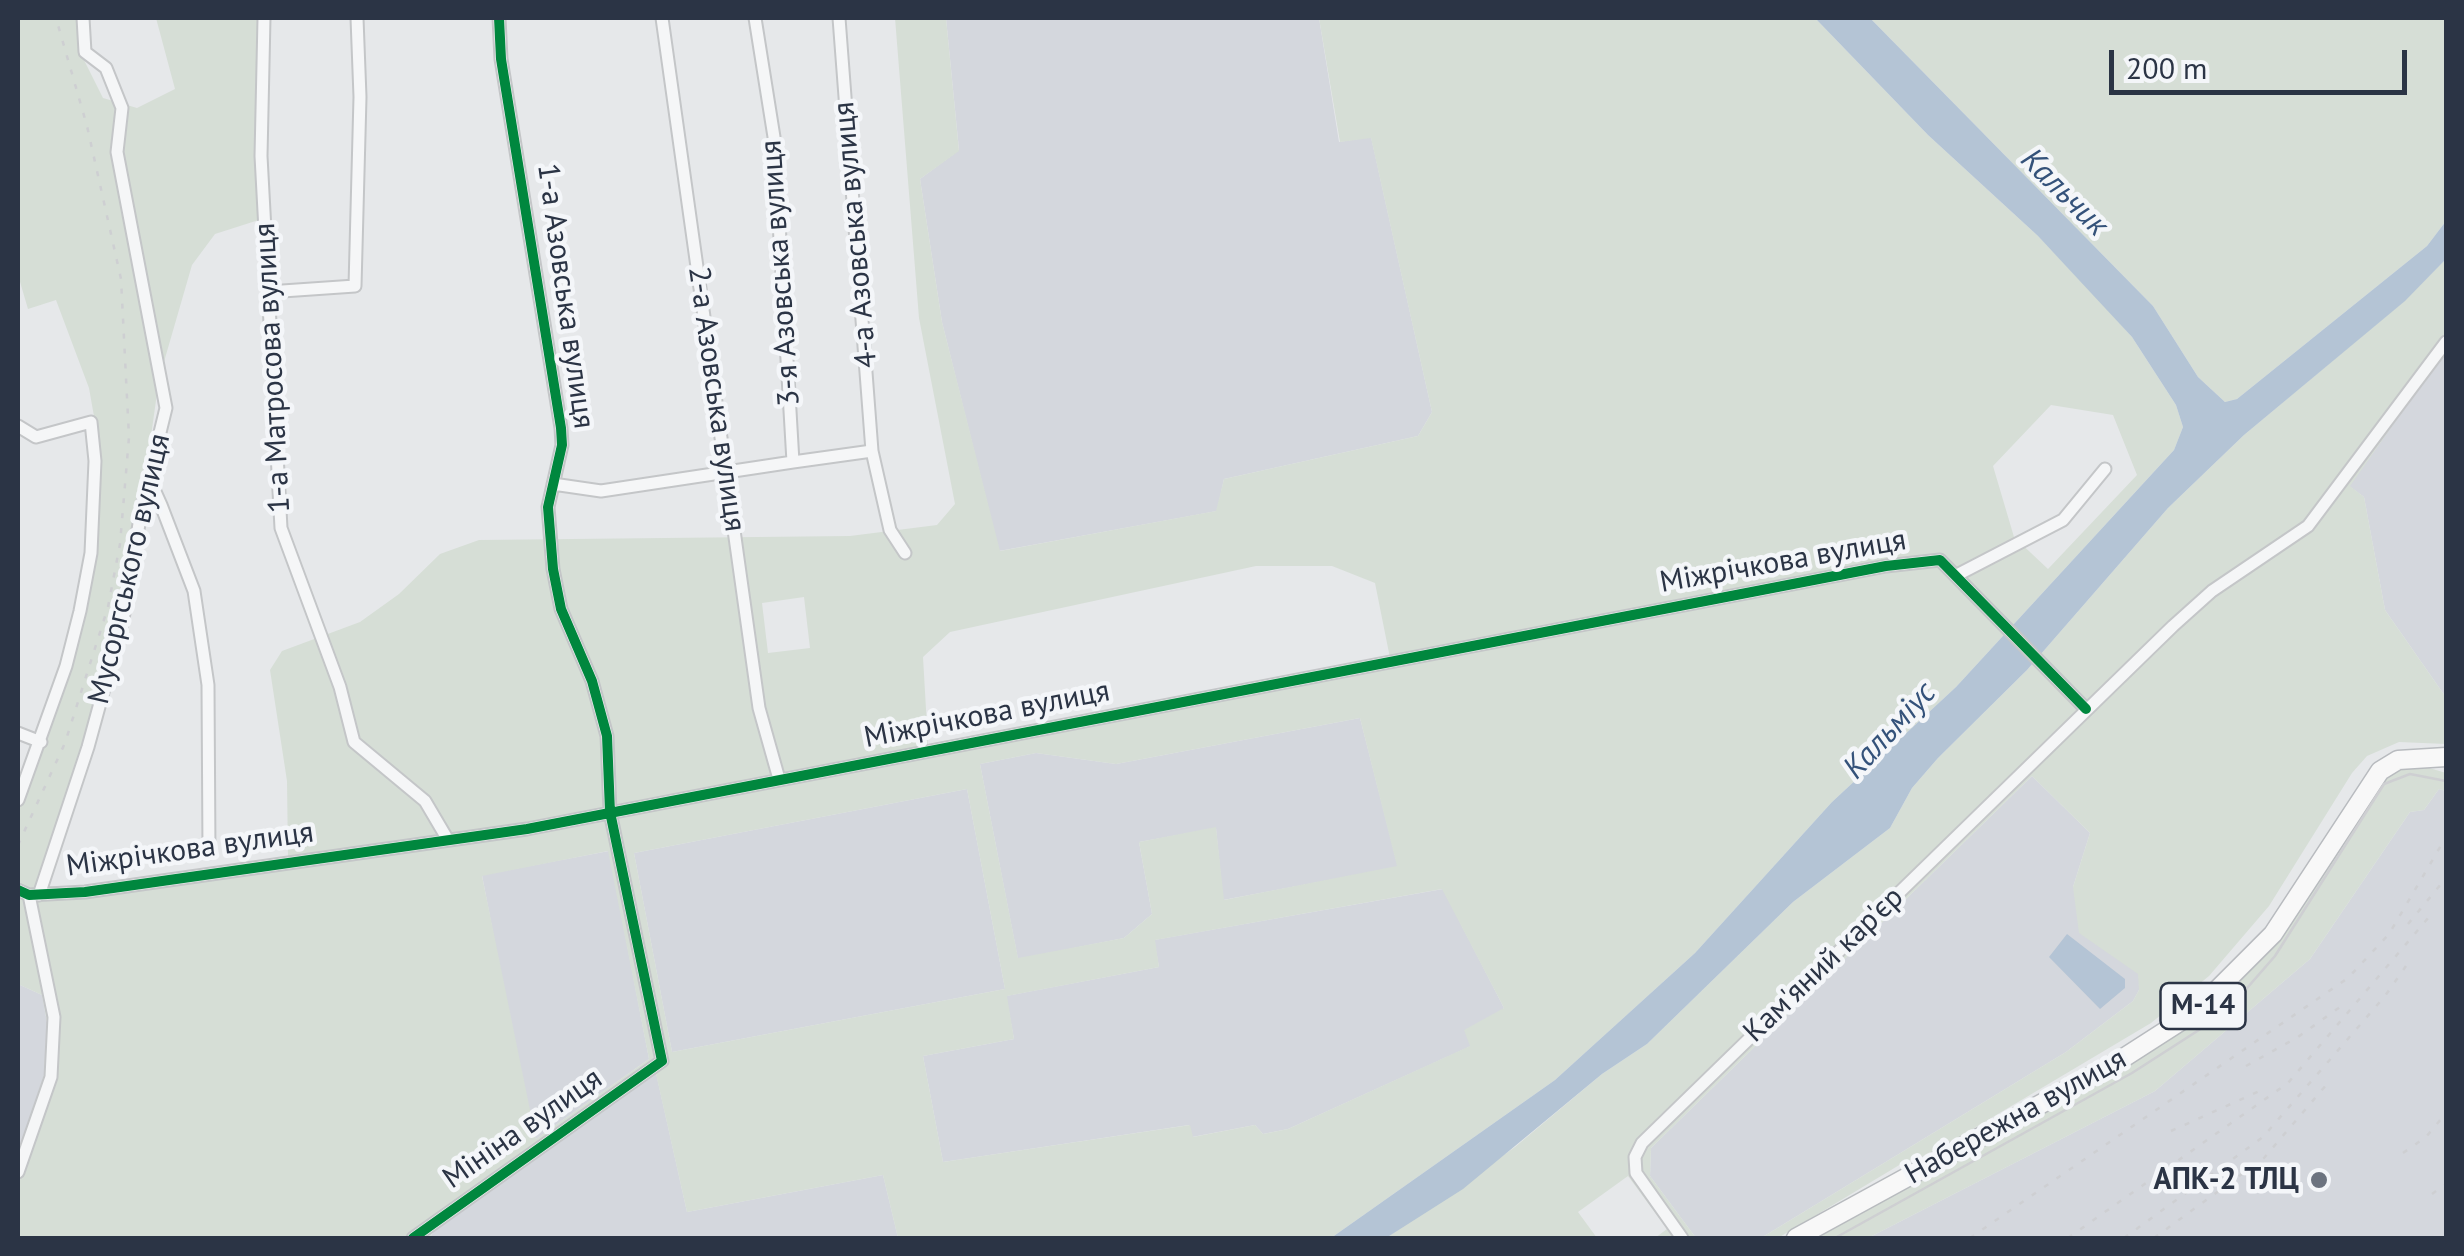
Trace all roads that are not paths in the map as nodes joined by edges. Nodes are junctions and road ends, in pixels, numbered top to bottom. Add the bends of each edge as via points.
1 (83, 18) edge
2 (357, 18) edge
3 (499, 18) edge
4 (662, 18) edge
5 (754, 18) edge
6 (839, 18) edge
7 (268, 20) edge
8 (268, 292) junction
9 (2446, 342) edge
10 (18, 426) edge
11 (872, 451) junction
12 (793, 462) junction
13 (2105, 469) dead end
14 (727, 472) junction
15 (148, 476) junction
16 (553, 484) junction
17 (161, 505) junction
18 (142, 506) junction
19 (904, 553) dead end
20 (1957, 576) junction
21 (2086, 709) junction
22 (18, 733) edge
23 (41, 742) junction
24 (2446, 757) edge
25 (2415, 758) junction
26 (2446, 772) edge
27 (778, 779) junction
28 (18, 800) edge
29 (610, 812) junction
30 (448, 840) junction
31 (209, 853) dead end
32 (29, 893) edge
33 (662, 1061) joint
34 (18, 1172) edge
35 (413, 1238) edge
36 (1682, 1238) edge
37 (1796, 1238) edge

1 - 15 street, Мусоргського вулиця via 85,52 106,68 122,108 116,152 166,398 164,429
2 - 8 street via 355,286
3 - 16 street, 1-а Азовська вулиця via 560,428
4 - 14 street, 2-а Азовська вулиця
5 - 12 street, 3-я Азовська вулиця via 774,137
6 - 11 street, 4-а Азовська вулиця
7 - 8 street, 1-а Матросова вулиця via 260,138
8 - 30 street, 1-а Матросова вулиця via 278,492 288,552 354,742 424,801
9 - 21 street, Кам'яний кар'єр via 2308,526 2212,592
10 - 23 street via 36,437 92,422 95,461 91,554
11 - 12 street
11 - 19 street, 4-а Азовська вулиця via 890,530
12 - 14 street
13 - 20 street via 2063,520
14 - 16 street via 602,491
14 - 27 street, 2-а Азовська вулиця via 759,708
15 - 17 street
15 - 18 street, Мусоргського вулиця
16 - 29 street, 1-а Азовська вулиця via 553,569 561,609 600,706 610,757
17 - 18 street
17 - 31 street via 194,591 208,684
18 - 32 street, Мусоргського вулиця via 123,619 88,747
20 - 21 street
20 - 27 street, Міжрічкова вулиця via 1940,560 1886,566
21 - 36 street, Кам'яний кар'єр via 1642,1143 1636,1173
22 - 23 street
23 - 28 street
24 - 25 highway, М-14
25 - 26 highway
25 - 37 highway, Набережна вулиця / М-14 via 2390,764 2370,781 2273,934 2195,1012 2114,1064
27 - 29 street, Міжрічкова вулиця
29 - 30 street, Міжрічкова вулиця
29 - 33 street, 1-а Азовська вулиця
30 - 32 street, Міжрічкова вулиця
32 - 34 street via 54,1017 51,1076
33 - 35 street, Мініна вулиця

